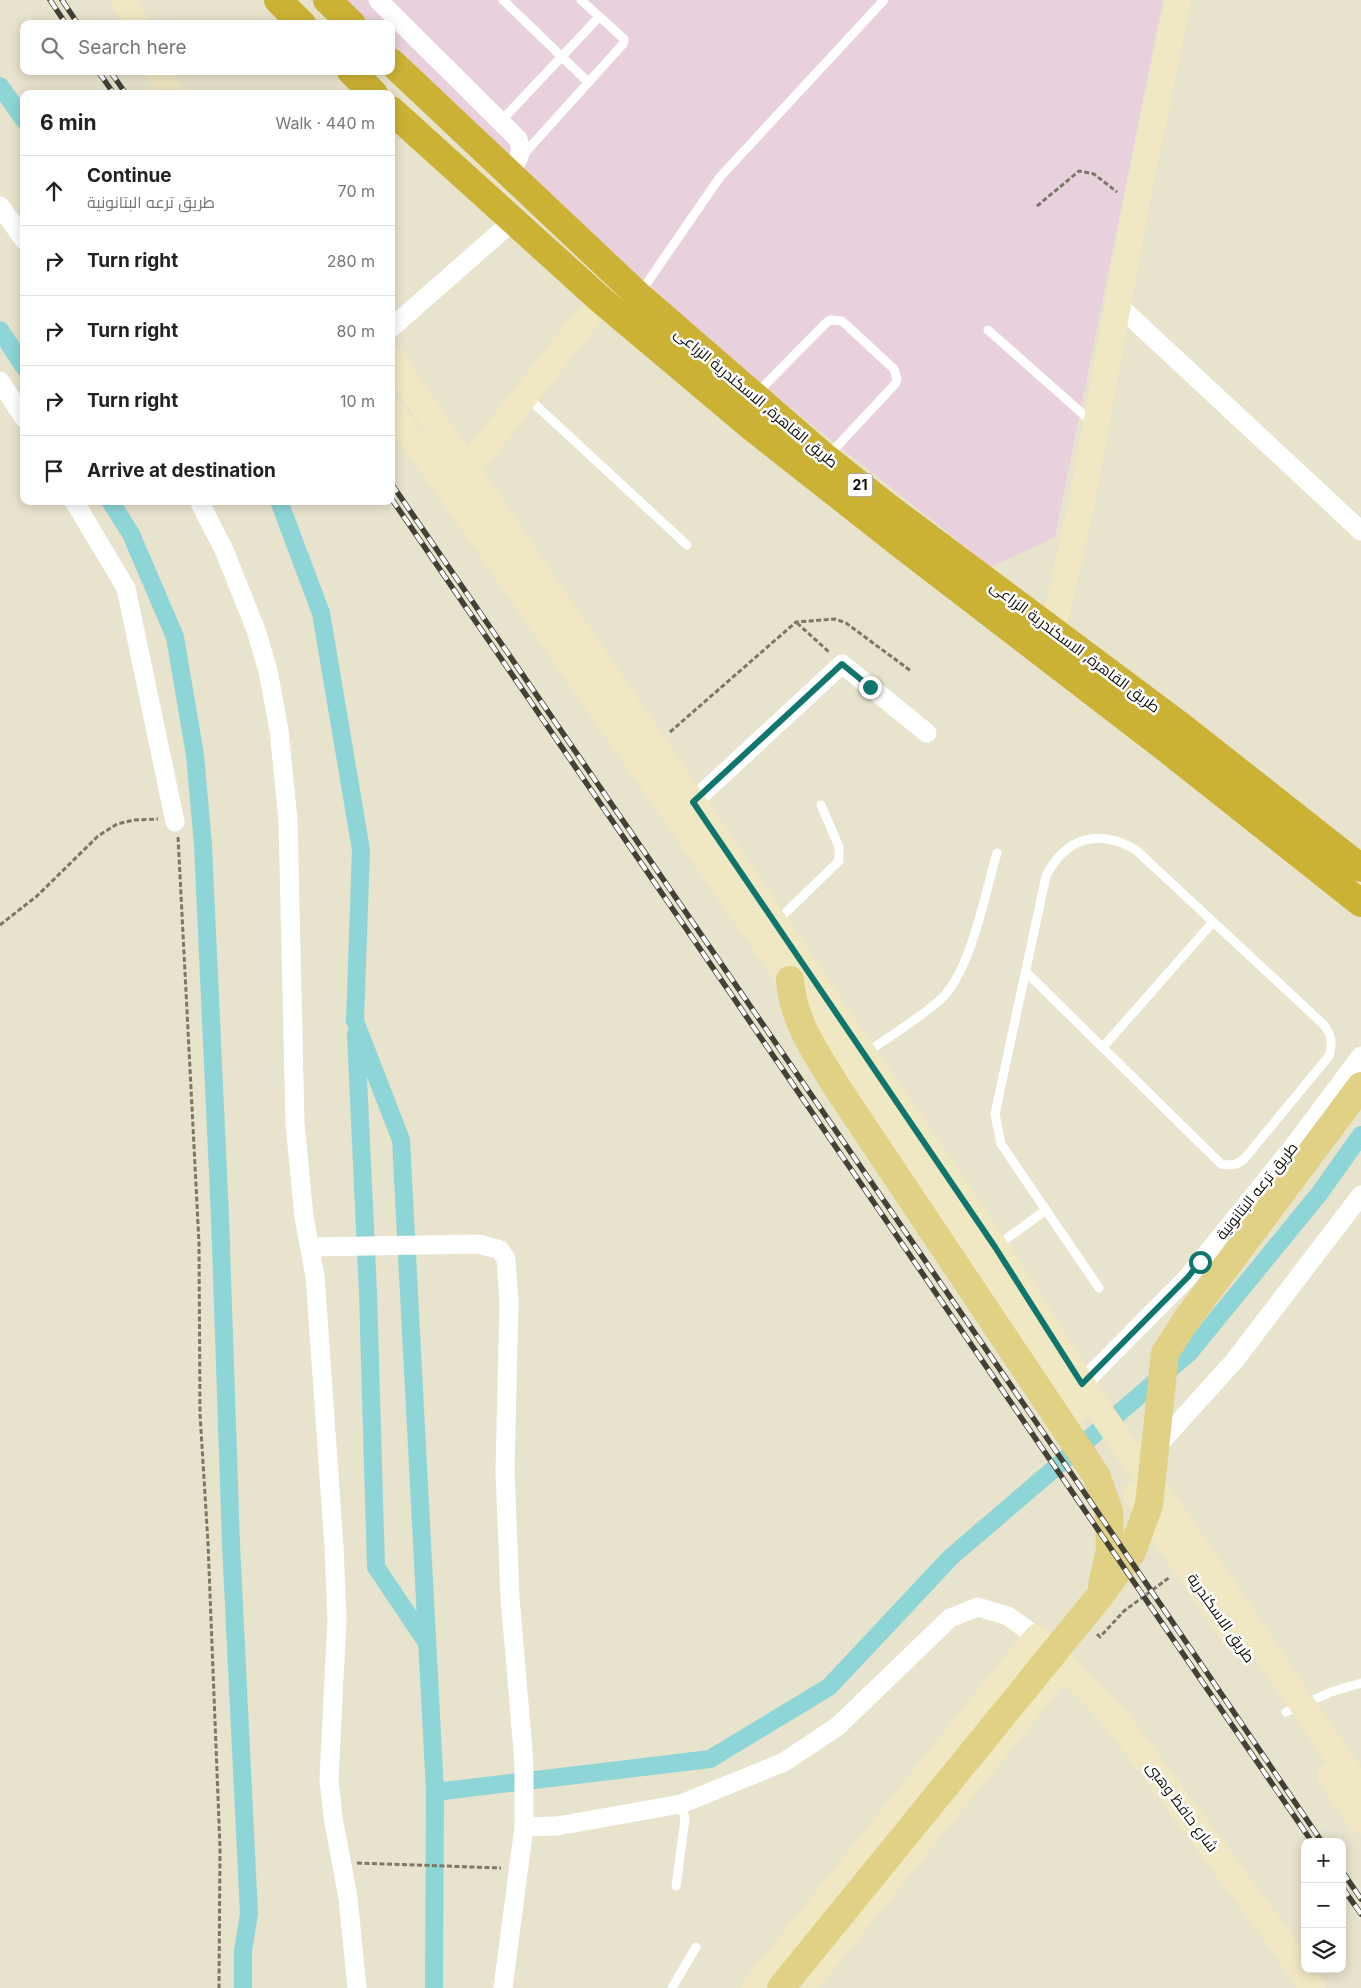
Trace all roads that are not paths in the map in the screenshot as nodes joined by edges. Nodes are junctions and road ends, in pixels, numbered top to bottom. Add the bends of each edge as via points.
1 (125, 0) edge
2 (278, 0) edge
3 (327, 0) edge
4 (378, 0) edge
5 (503, 0) edge
6 (581, 0) edge
7 (884, 0) edge
8 (1178, 0) edge
9 (598, 17) junction
10 (134, 20) edge
11 (298, 20) edge
12 (348, 20) edge
13 (562, 57) junction
14 (395, 65) edge
15 (161, 75) edge
16 (355, 75) edge
17 (588, 82) junction
18 (169, 90) edge
19 (370, 90) edge
20 (395, 114) edge
21 (501, 121) junction
22 (513, 166) junction
23 (0, 206) edge
24 (514, 221) junction
25 (20, 234) edge
26 (619, 277) junction
27 (638, 296) junction
28 (600, 300) junction
29 (1118, 305) junction
30 (395, 325) edge
31 (988, 330) dead end
32 (395, 364) edge
33 (0, 381) edge
34 (526, 396) junction
35 (754, 397) junction
36 (20, 412) edge
37 (395, 415) edge
38 (1095, 425) junction
39 (826, 458) junction
40 (467, 470) junction
41 (76, 505) edge
42 (201, 505) edge
43 (1361, 531) edge
44 (686, 545) dead end
45 (1054, 630) junction
46 (1046, 658) junction
47 (927, 733) dead end
48 (693, 802) junction
49 (821, 805) dead end
50 (175, 822) road end
51 (997, 853) dead end
52 (1361, 868) edge
53 (1361, 903) edge
54 (1213, 922) junction
55 (775, 923) junction
56 (1026, 972) junction
57 (790, 980) junction
58 (1103, 1047) junction
59 (864, 1055) junction
60 (1361, 1056) edge
61 (1361, 1086) edge
62 (1361, 1195) edge
63 (1046, 1210) junction
64 (311, 1247) junction
65 (995, 1247) junction
66 (1099, 1288) dead end
67 (1086, 1401) junction
68 (1114, 1446) junction
69 (1139, 1467) junction
70 (1099, 1597) junction
71 (1037, 1637) junction
72 (1063, 1665) junction
73 (1361, 1683) edge
74 (1294, 1708) junction
75 (1361, 1790) edge
76 (681, 1804) junction
77 (1361, 1821) edge
78 (524, 1827) junction
79 (676, 1886) dead end
80 (696, 1947) dead end
81 (357, 1988) edge
82 (503, 1988) edge
83 (672, 1988) edge
84 (755, 1988) edge
85 (781, 1988) edge
86 (802, 1988) edge
87 (1314, 1988) edge

1 - 10 main road
2 - 11 highway
3 - 12 highway
4 - 21 street
5 - 13 lane
6 - 9 lane
7 - 27 lane via 720,178
8 - 29 main road
9 - 13 lane
9 - 17 lane via 624,42
13 - 17 lane
13 - 21 lane
14 - 22 highway, طريق القاهرة, الاسكندرية الزراعى / 21
15 - 18 main road
16 - 19 highway
17 - 22 lane
20 - 24 highway, طريق القاهرة, الاسكندرية الزراعى / 21
21 - 22 street via 518,139 521,148
22 - 26 highway, طريق القاهرة, الاسكندرية الزراعى / 21
23 - 25 street
24 - 28 highway, طريق القاهرة, الاسكندرية الزراعى / 21
24 - 30 street
26 - 27 highway, طريق القاهرة, الاسكندرية الزراعى / 21
26 - 28 main road
27 - 35 highway, طريق القاهرة, الاسكندرية الزراعى / 21
28 - 34 main road
28 - 46 highway, طريق القاهرة, الاسكندرية الزراعى / 21 via 752,428
29 - 38 main road
29 - 43 street
31 - 38 lane
32 - 40 main road
33 - 36 street
34 - 40 main road
34 - 44 lane
35 - 39 highway, طريق القاهرة, الاسكندرية الزراعى / 21
35 - 39 lane via 826,323 836,319 842,321 894,369 897,379
37 - 57 main road via 457,499
38 - 45 main road
39 - 45 highway, طريق القاهرة, الاسكندرية الزراعى / 21
40 - 48 main road
41 - 50 street via 126,588
42 - 64 street via 227,557 256,630 279,730 288,820 295,1123 303,1207
45 - 46 main road
45 - 52 highway, طريق القاهرة, الاسكندرية الزراعى / 21
46 - 53 highway, طريق القاهرة, الاسكندرية الزراعى / 21
47 - 48 street via 842,664
48 - 55 main road
49 - 55 lane via 839,847 839,861
51 - 59 lane via 968,952 953,984 942,998
54 - 56 lane via 1136,850 1123,842 1092,838 1077,842 1053,862 1046,876
54 - 58 lane
54 - 58 lane via 1323,1024 1332,1045 1329,1056 1245,1158 1230,1166 1221,1164
55 - 59 main road
56 - 58 lane
56 - 63 lane via 995,1114 1001,1144
57 - 67 main road
57 - 70 main road via 793,1004 801,1026 838,1089 1096,1475 1109,1511 1110,1530 1110,1550
59 - 65 main road
60 - 67 street, طريق ترعه البتانونية via 1296,1143
61 - 70 main road via 1187,1319 1165,1354 1149,1505 1132,1552
62 - 69 street via 1235,1360
63 - 65 lane
63 - 66 lane
64 - 78 street via 479,1244 500,1250 507,1266 505,1470 510,1597 524,1763
64 - 81 street via 330,1464 337,1618 329,1766
65 - 67 main road
67 - 68 main road, طريق الاسكندرية
68 - 69 main road, طريق الاسكندرية
68 - 74 main road, طريق الاسكندرية
69 - 74 main road, طريق الاسكندرية
70 - 85 main road
71 - 72 main road, شارع حافظ وهبى
71 - 76 street via 1008,1616 978,1607 950,1618 838,1726 784,1762
71 - 84 main road
72 - 86 main road
72 - 87 main road, شارع حافظ وهبى via 1116,1719
73 - 74 lane
74 - 75 main road, طريق الاسكندرية
74 - 77 main road, طريق الاسكندرية
76 - 78 street via 557,1826
76 - 79 lane via 685,1819
78 - 82 street
80 - 83 lane

